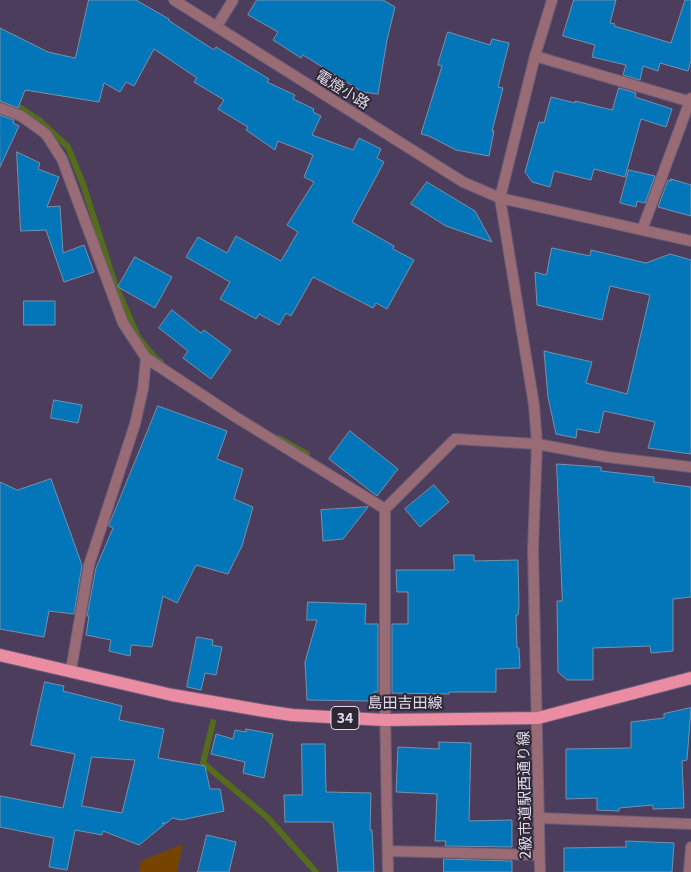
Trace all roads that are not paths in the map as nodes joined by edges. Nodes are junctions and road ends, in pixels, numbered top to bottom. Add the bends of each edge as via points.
1 (174, 0) edge
2 (233, 0) edge
3 (552, 0) edge
4 (217, 26) junction
5 (535, 56) junction
6 (691, 101) edge
7 (0, 108) edge
8 (500, 198) junction
9 (642, 230) junction
10 (691, 241) edge
11 (146, 358) junction
12 (537, 444) junction
13 (691, 468) edge
14 (385, 509) junction
15 (0, 655) edge
16 (71, 670) junction
17 (691, 678) edge
18 (538, 718) junction
19 (385, 720) junction
20 (540, 818) junction
21 (691, 824) edge
22 (691, 847) edge
23 (388, 851) junction
24 (539, 855) junction
25 (388, 872) edge
26 (540, 872) edge
27 (689, 872) edge

1 - 4 street, 電燈小路
2 - 4 street
3 - 5 street
4 - 8 street, 電燈小路 via 463,182
5 - 6 street
5 - 8 street
6 - 9 street
7 - 11 street via 20,116 46,134 62,159 123,323
8 - 9 street, 電燈小路
8 - 12 street, 2級市道駅西通り線 via 534,405
9 - 10 street, 電燈小路
11 - 14 street
11 - 16 street via 135,424 89,565
12 - 13 street
12 - 14 street via 455,439
12 - 18 street, 2級市道駅西通り線 via 533,549
14 - 19 street
15 - 16 main road, 島田吉田線 / 34
16 - 19 main road, 島田吉田線 / 34 via 172,695 265,712
17 - 18 main road, 島田吉田線 / 34
18 - 19 main road, 島田吉田線 / 34
18 - 20 street, 2級市道駅西通り線
19 - 23 street
20 - 21 street
20 - 24 street, 2級市道駅西通り線
22 - 27 street
23 - 24 street
23 - 25 street
24 - 26 street, 2級市道駅西通り線

